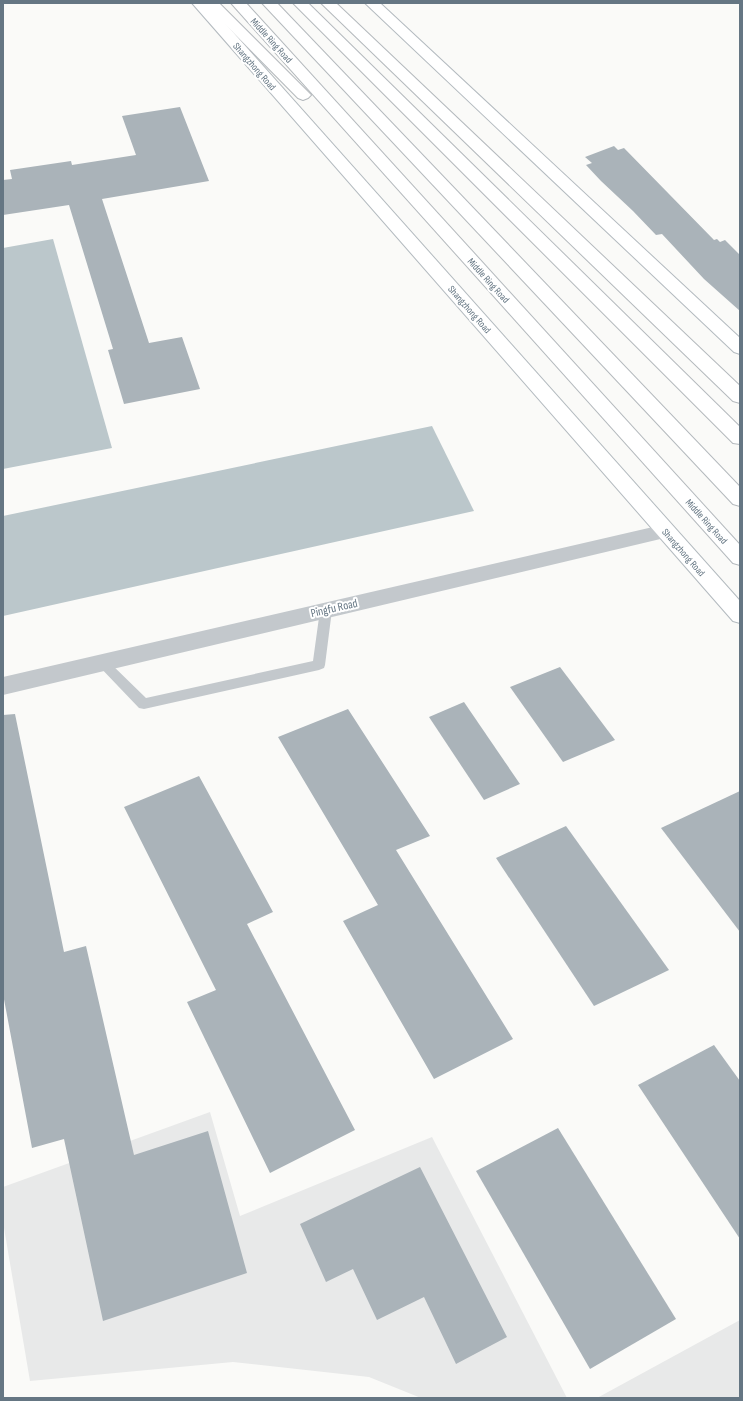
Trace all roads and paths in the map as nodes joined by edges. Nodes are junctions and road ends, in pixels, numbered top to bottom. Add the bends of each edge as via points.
1 (199, 3) edge
2 (211, 3) edge
3 (238, 3) edge
4 (269, 3) edge
5 (300, 3) edge
6 (372, 3) edge
7 (330, 4) edge
8 (504, 297) junction
9 (740, 348) edge
10 (740, 397) edge
11 (740, 438) edge
12 (740, 499) edge
13 (666, 531) junction
14 (740, 558) edge
15 (326, 610) junction
16 (740, 616) edge
17 (102, 663) junction
18 (3, 686) edge

1 - 13 main road, Shangzhong Road
2 - 8 main road
3 - 8 main road, Middle Ring Road
4 - 12 main road, Middle Ring Road
5 - 11 main road
6 - 9 main road
7 - 10 main road
8 - 14 main road, Middle Ring Road
13 - 15 street, Pingfu Road
13 - 16 main road, Shangzhong Road
15 - 17 street, Pingfu Road
15 - 17 lane via 319,666 144,704
17 - 18 street, Pingfu Road

